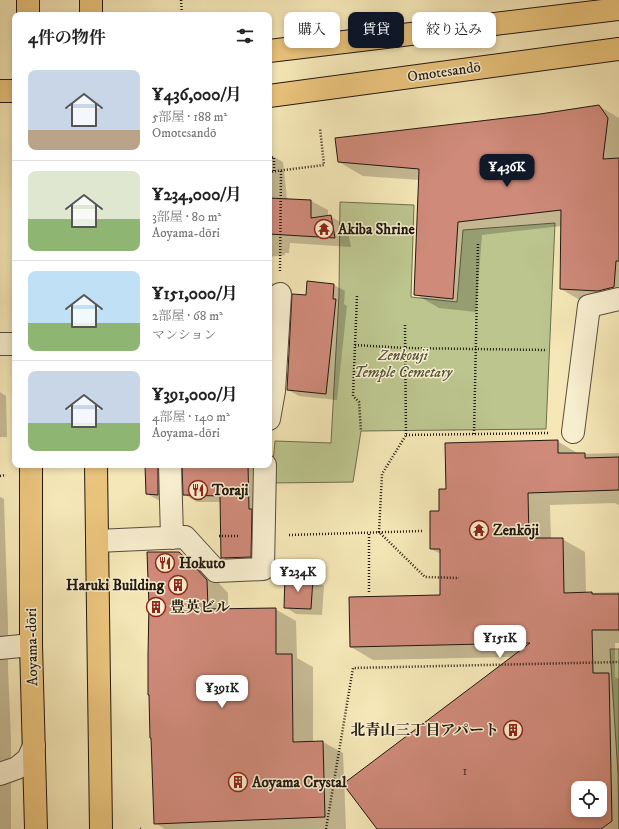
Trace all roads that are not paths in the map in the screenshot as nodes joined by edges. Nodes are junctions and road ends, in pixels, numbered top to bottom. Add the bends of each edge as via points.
1 (28, 0) edge
2 (91, 0) edge
3 (619, 9) edge
4 (28, 12) edge
5 (91, 12) edge
6 (619, 49) edge
7 (272, 52) edge
8 (0, 91) edge
9 (12, 91) edge
10 (272, 96) edge
11 (280, 294) road end
12 (619, 299) edge
13 (0, 344) edge
14 (12, 344) edge
15 (272, 402) edge
16 (573, 432) road end
17 (31, 468) edge
18 (96, 468) edge
19 (170, 468) edge
20 (265, 468) edge
21 (178, 538) junction
22 (97, 541) junction
23 (31, 645) junction
24 (0, 648) edge
25 (34, 746) junction
26 (0, 774) edge
27 (36, 829) edge
28 (100, 829) edge

1 - 4 main road
2 - 5 main road
3 - 7 main road
6 - 10 main road, Omotesandō
8 - 9 main road
11 - 15 street
12 - 16 street via 589,306
13 - 14 street
17 - 23 main road, Aoyama-dōri
18 - 22 main road
19 - 21 street
20 - 21 street via 263,569 216,571
21 - 22 street
22 - 28 main road
23 - 24 street
23 - 25 main road, Aoyama-dōri
25 - 26 street via 28,759 17,768
25 - 27 main road, Aoyama-dōri

